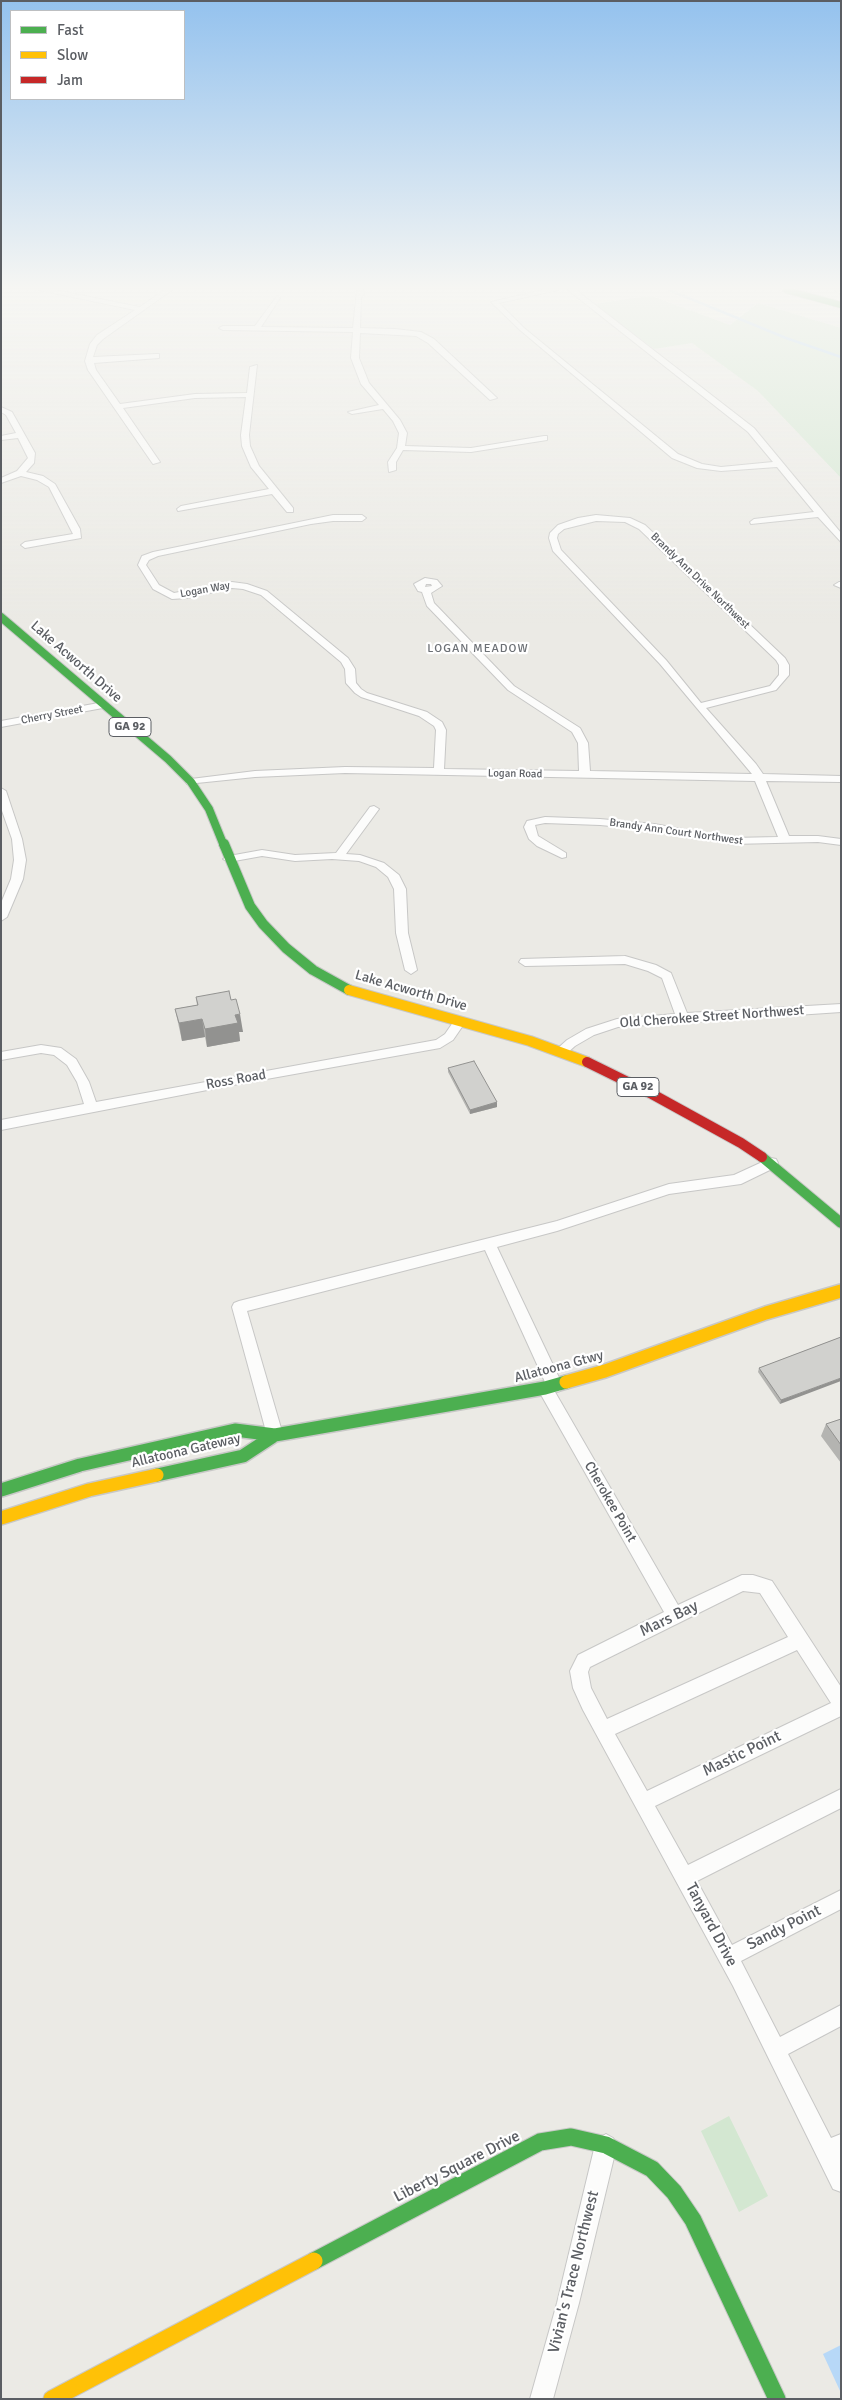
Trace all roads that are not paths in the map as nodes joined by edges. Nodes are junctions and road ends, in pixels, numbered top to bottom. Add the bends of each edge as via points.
1 (114, 402) edge
2 (152, 402) edge
3 (249, 402) edge
4 (380, 402) edge
5 (609, 402) edge
6 (715, 402) edge
7 (117, 407) junction
8 (384, 407) junction
9 (1, 408) edge
10 (352, 412) dead end
11 (21, 435) junction
12 (1, 438) edge
13 (544, 438) dead end
14 (401, 448) junction
15 (156, 462) dead end
16 (779, 464) junction
17 (392, 470) dead end
18 (20, 473) junction
19 (1, 481) edge
20 (274, 491) junction
21 (181, 509) dead end
22 (290, 510) dead end
23 (820, 514) junction
24 (362, 518) dead end
25 (754, 522) dead end
26 (841, 539) edge
27 (25, 545) dead end
28 (426, 590) dead end
29 (1, 617) edge
30 (104, 705) junction
31 (699, 707) junction
32 (1, 724) edge
33 (439, 772) junction
34 (585, 776) junction
35 (759, 777) junction
36 (841, 779) edge
37 (191, 782) junction
38 (1, 791) edge
39 (374, 809) dead end
40 (6, 816) edge
41 (785, 840) junction
42 (841, 842) edge
43 (562, 855) dead end
44 (339, 856) junction
45 (229, 859) junction
46 (1, 917) edge
47 (525, 962) dead end
48 (410, 970) dead end
49 (841, 1008) edge
50 (682, 1017) junction
51 (460, 1021) junction
52 (562, 1052) junction
53 (1, 1056) edge
54 (91, 1107) junction
55 (1, 1125) edge
56 (771, 1164) junction
57 (829, 1212) junction
58 (841, 1223) edge
59 (841, 1232) edge
60 (488, 1244) junction
61 (839, 1286) edge
62 (550, 1387) junction
63 (275, 1435) junction
64 (1, 1490) edge
65 (1, 1518) edge
66 (675, 1616) junction
67 (800, 1640) junction
68 (579, 1671) joint
69 (841, 1703) edge
70 (841, 1707) edge
71 (604, 1730) junction
72 (841, 1798) edge
73 (644, 1802) junction
74 (685, 1877) junction
75 (841, 1899) edge
76 (728, 1957) junction
77 (841, 2015) edge
78 (775, 2050) junction
79 (606, 2145) junction
80 (834, 2148) edge
81 (841, 2181) edge
82 (52, 2399) edge
83 (541, 2399) edge
84 (777, 2399) edge

1 - 7 street
2 - 7 street
3 - 20 street via 244,435 246,446 255,467
4 - 8 street
5 - 16 street via 675,456 700,466 722,469
6 - 16 street via 751,430
7 - 15 street
8 - 10 street
8 - 14 street via 401,427
9 - 11 street
11 - 12 street
11 - 18 street via 32,458
13 - 14 street via 471,450
14 - 17 street via 392,462
16 - 23 street
18 - 19 street
18 - 27 street via 40,478 52,486 78,536
20 - 21 street
20 - 22 street
23 - 25 street
23 - 26 street
24 - 33 street, Logan Way via 333,518 156,554 145,558 142,565 156,587 172,596 232,585 264,593 345,660 350,669 351,683 358,691 423,714 438,724 441,730
28 - 34 street via 430,604 511,688 576,730 583,743
29 - 30 main road, Lake Acworth Drive / GA 92
30 - 32 street, Cherry Street
30 - 37 main road, Lake Acworth Drive / GA 92
31 - 31 street, Brandy Ann Drive Northwest via 663,662 558,550 553,538 561,527 596,518 627,520 642,526 784,665 784,675 773,688
31 - 35 street, Brandy Ann Drive Northwest
33 - 34 street, Logan Road
33 - 37 street, Logan Road via 312,771
34 - 35 street, Logan Road
35 - 36 street, Logan Road
35 - 41 street, Brandy Ann Drive Northwest
37 - 45 main road, Lake Acworth Drive / GA 92 via 209,809
38 - 40 street
39 - 44 street
40 - 46 street via 19,848 19,870
41 - 42 street, Brandy Ann Court Northwest
41 - 43 street, Brandy Ann Court Northwest via 732,841 654,827 600,822 544,820 532,823 529,827 533,836
44 - 45 street via 295,858 262,854
44 - 48 street via 360,858 380,865 398,882 402,933
45 - 51 main road, Lake Acworth Drive / GA 92 via 250,906 263,924 313,970 344,988
47 - 50 street via 625,960 652,968 667,976
49 - 50 street, Old Cherokee Street Northwest
50 - 52 street, Old Cherokee Street Northwest via 602,1027 571,1042
51 - 52 main road, Lake Acworth Drive / GA 92
51 - 54 street, Ross Road via 450,1037 440,1044
52 - 56 main road, Lake Acworth Drive / GA 92 via 665,1100
53 - 54 street via 40,1049 57,1051 72,1062
54 - 55 street, Ross Road
56 - 57 main road, Lake Acworth Drive / GA 92
56 - 60 street via 736,1180 669,1189 557,1226
57 - 58 main road, Lake Acworth Drive / GA 92
57 - 59 main road
60 - 62 street, Cherokee Point
60 - 63 street via 239,1307
61 - 62 main road, Allatoona Gtwy via 809,1300
62 - 63 main road, Allatoona Gtwy
62 - 66 street, Cherokee Point
63 - 64 main road, Allatoona Gateway via 235,1430 207,1435 80,1465
63 - 65 main road, Allatoona Gateway via 243,1456 117,1483
66 - 67 street, Mars Bay via 742,1584 753,1583 766,1587
66 - 68 street, Mars Bay via 593,1655 584,1661
67 - 69 street
67 - 71 street
68 - 71 street, Tanyard Drive via 582,1688
70 - 73 street, Mastic Point
71 - 73 street, Tanyard Drive
72 - 74 street
73 - 74 street, Tanyard Drive
74 - 76 street, Tanyard Drive
75 - 76 street, Sandy Point
76 - 78 street, Tanyard Drive
77 - 78 street
78 - 80 street, Tanyard Drive
79 - 82 main road, Liberty Square Drive via 571,2137 540,2142
79 - 83 street, Vivian's Trace Northwest
79 - 84 main road, Liberty Square Drive via 652,2169 674,2192 693,2220
80 - 81 street, Tanyard Drive

